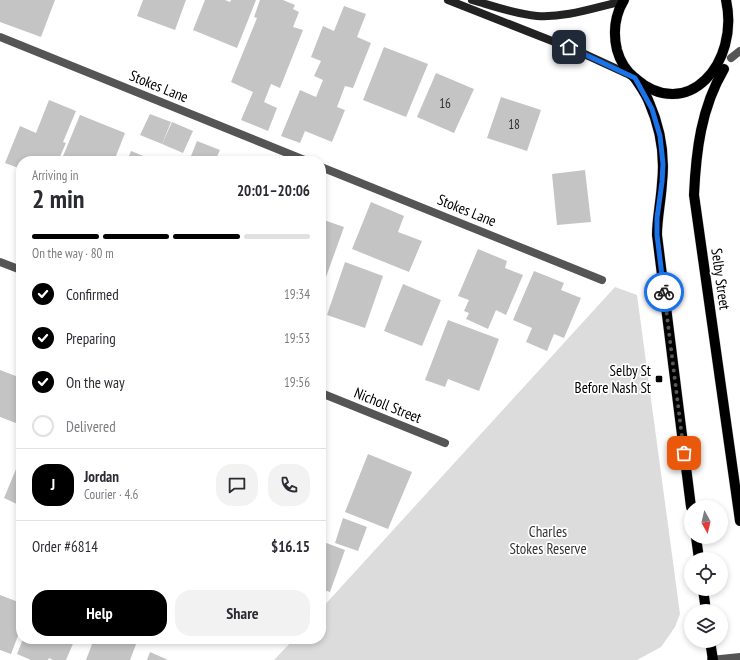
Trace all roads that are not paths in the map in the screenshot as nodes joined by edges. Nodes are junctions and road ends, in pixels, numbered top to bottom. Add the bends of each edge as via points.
1 (448, 0) edge
2 (472, 0) edge
3 (624, 0) edge
4 (726, 0) edge
5 (0, 37) edge
6 (740, 51) edge
7 (731, 58) junction
8 (724, 70) junction
9 (634, 78) junction
10 (295, 156) edge
11 (326, 169) edge
12 (0, 262) edge
13 (16, 268) edge
14 (602, 280) dead end
15 (326, 395) edge
16 (445, 443) dead end
17 (691, 500) edge
18 (740, 521) edge
19 (711, 648) edge
20 (740, 657) edge
21 (712, 660) edge

1 - 9 main road via 580,52
2 - 3 main road via 524,14 542,16 561,15
3 - 9 main road via 616,20 615,38 620,59
4 - 7 main road, Selby Street via 734,16 736,28
5 - 10 street, Stokes Lane
6 - 7 street
7 - 8 main road, Selby Street
8 - 9 main road via 707,85 679,94 654,90
8 - 18 main road, Selby Street via 715,84 703,118 694,195
9 - 17 main road via 652,109 661,145 663,173 657,235
11 - 14 street, Stokes Lane
12 - 13 street
15 - 16 street, Nicholl Street
19 - 21 main road
20 - 21 street

